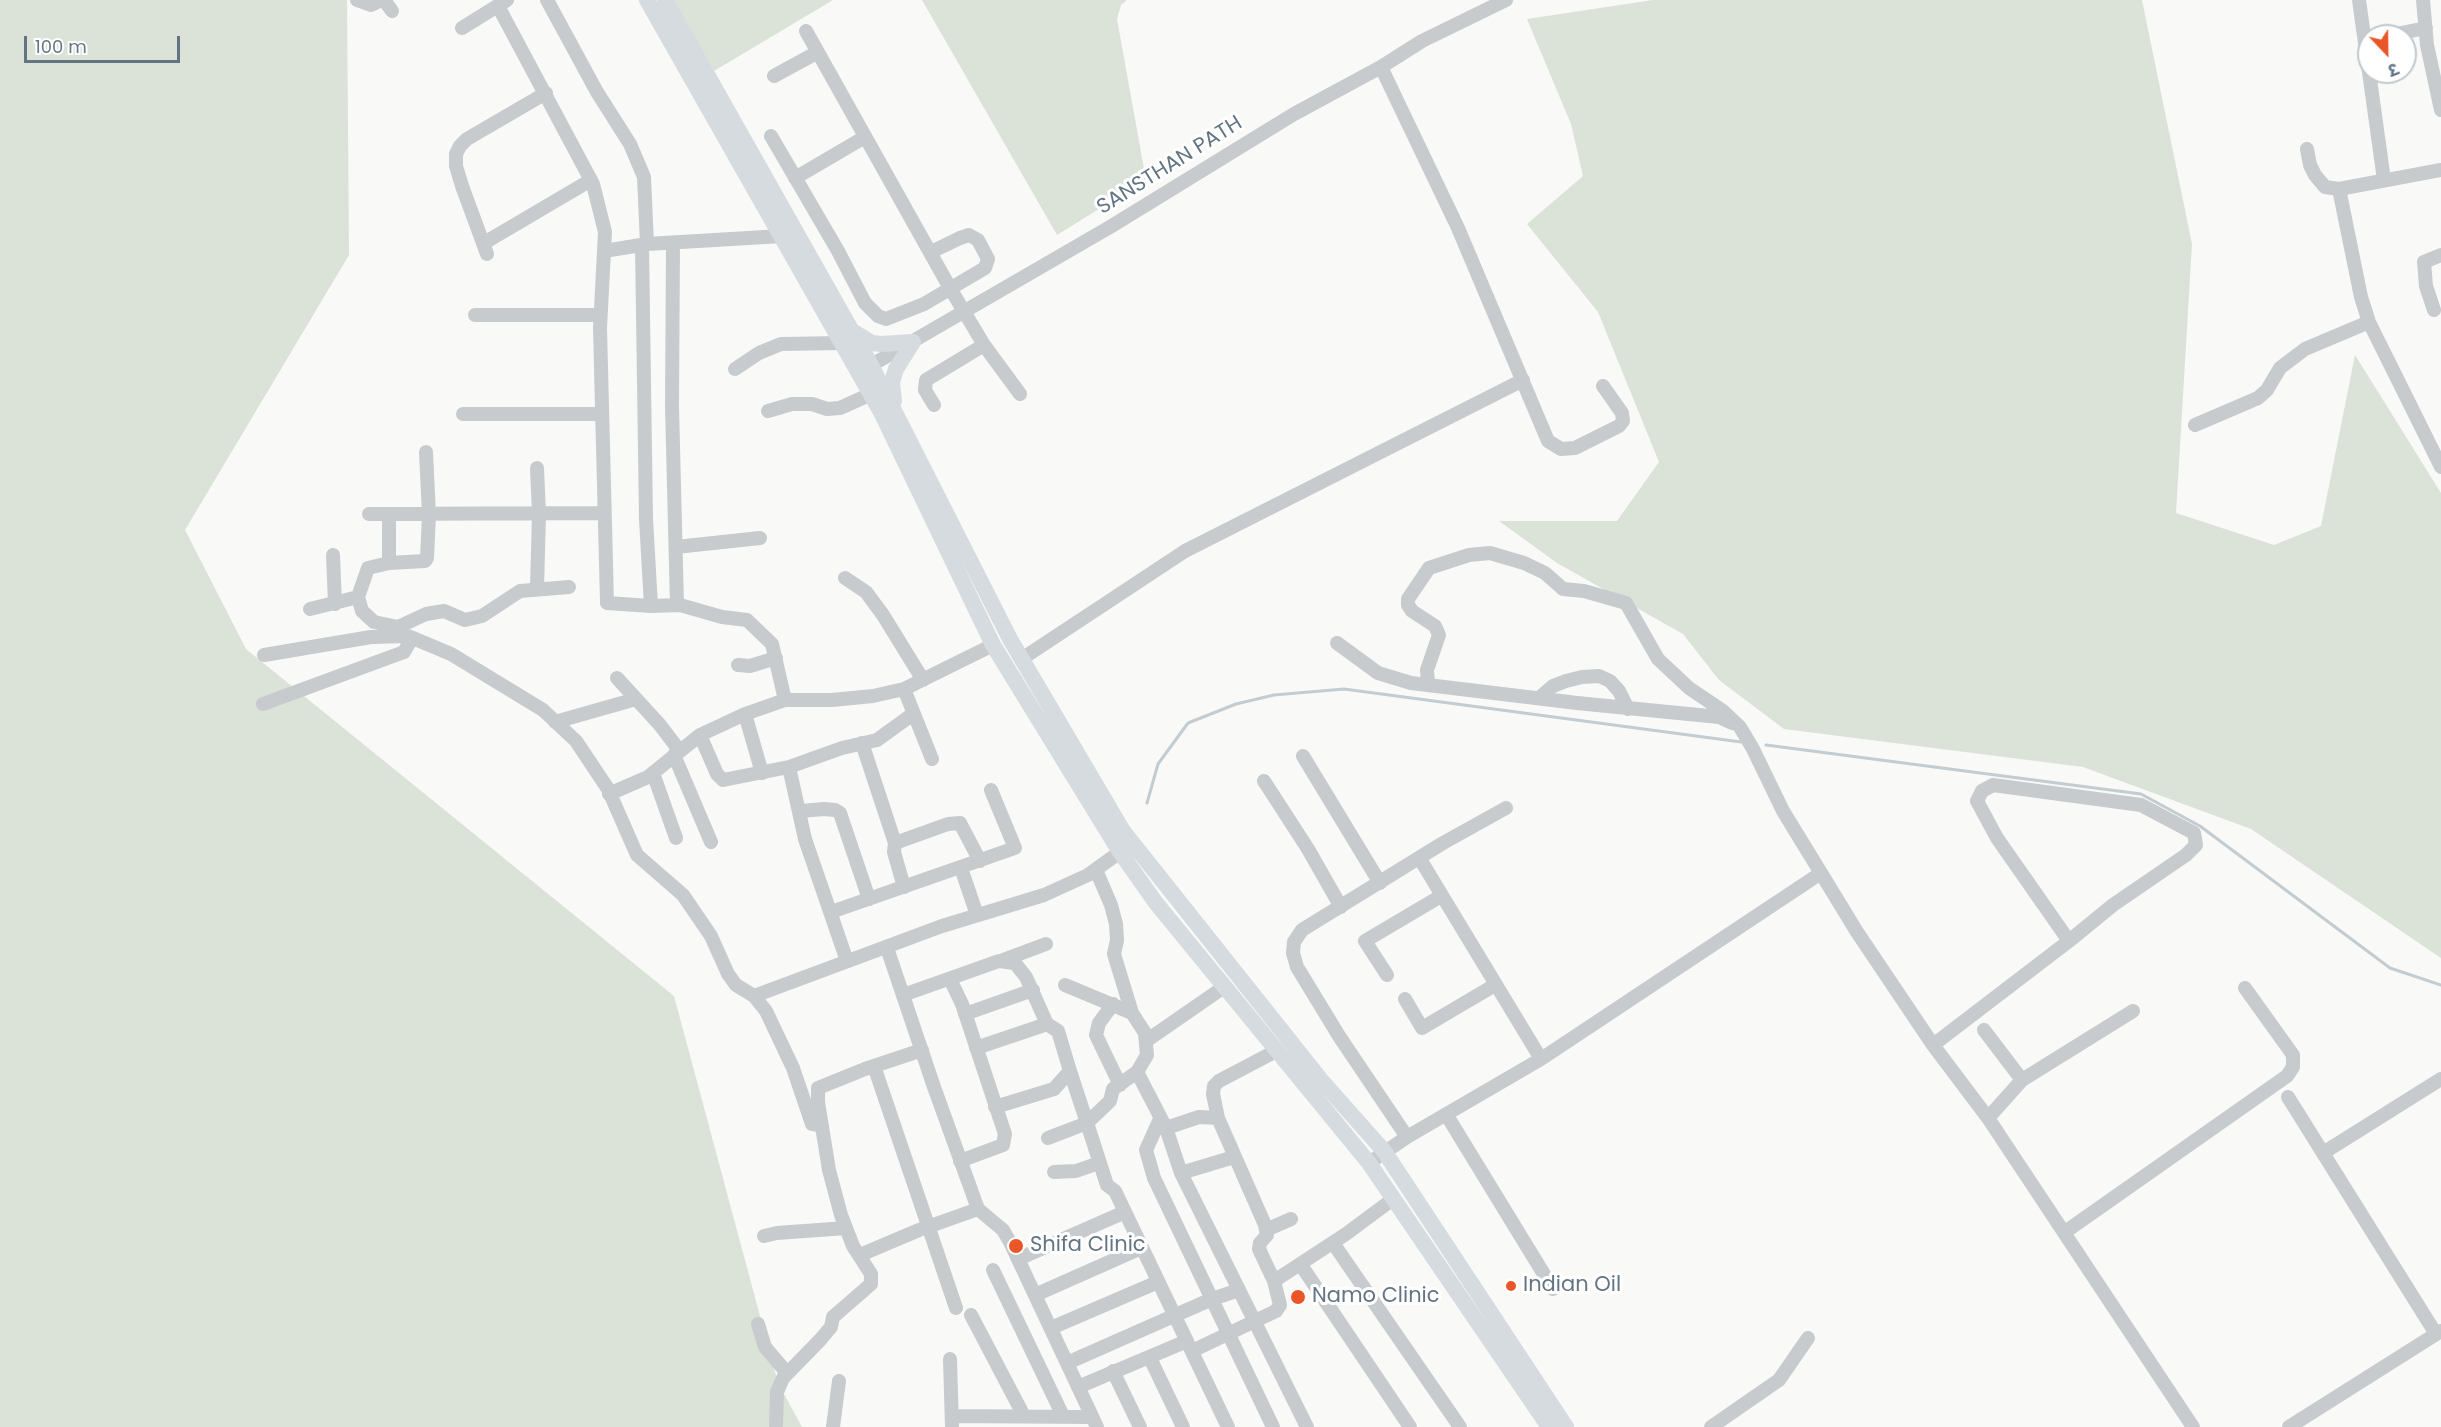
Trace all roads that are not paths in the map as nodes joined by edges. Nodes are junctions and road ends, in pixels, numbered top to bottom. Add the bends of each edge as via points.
1 (357, 0) edge
2 (547, 0) edge
3 (647, 0) edge
4 (665, 0) edge
5 (1506, 0) edge
6 (2359, 0) edge
7 (2423, 0) edge
8 (502, 3) edge
9 (386, 4) edge
10 (2363, 24) edge
11 (462, 28) dead end
12 (2426, 28) junction
13 (2417, 30) edge
14 (806, 31) dead end
15 (818, 52) junction
16 (1381, 67) junction
17 (774, 76) dead end
18 (2372, 84) edge
19 (546, 93) junction
20 (2441, 110) edge
21 (771, 136) dead end
22 (865, 137) junction
23 (2307, 149) dead end
24 (2441, 170) edge
25 (795, 178) junction
26 (591, 180) junction
27 (2384, 180) junction
28 (2339, 189) junction
29 (782, 236) junction
30 (673, 243) junction
31 (645, 245) junction
32 (603, 251) junction
33 (931, 252) junction
34 (2441, 255) edge
35 (950, 288) junction
36 (2434, 310) dead end
37 (964, 311) junction
38 (475, 315) dead end
39 (600, 315) junction
40 (2369, 322) junction
41 (847, 338) junction
42 (913, 342) junction
43 (984, 345) junction
44 (735, 369) dead end
45 (865, 369) junction
46 (1523, 380) junction
47 (1603, 386) dead end
48 (871, 394) junction
49 (1020, 394) dead end
50 (934, 405) dead end
51 (894, 407) junction
52 (768, 411) dead end
53 (463, 414) dead end
54 (602, 414) junction
55 (2195, 425) dead end
56 (426, 452) dead end
57 (2441, 467) edge
58 (537, 468) dead end
59 (539, 513) junction
60 (603, 513) junction
61 (369, 514) dead end
62 (389, 514) junction
63 (429, 514) junction
64 (760, 538) dead end
65 (676, 547) junction
66 (333, 555) dead end
67 (389, 563) junction
68 (845, 579) dead end
69 (569, 587) dead end
70 (537, 589) junction
71 (358, 597) junction
72 (335, 604) junction
73 (678, 605) junction
74 (651, 606) junction
75 (310, 609) dead end
76 (404, 634) junction
77 (1337, 644) dead end
78 (993, 645) junction
79 (264, 655) dead end
80 (776, 658) junction
81 (1023, 658) junction
82 (738, 665) dead end
83 (617, 678) dead end
84 (923, 680) junction
85 (1428, 684) junction
86 (904, 689) junction
87 (1539, 698) junction
88 (636, 699) junction
89 (785, 700) junction
90 (263, 704) dead end
91 (1628, 709) junction
92 (745, 714) junction
93 (913, 714) junction
94 (555, 722) junction
95 (1740, 727) junction
96 (700, 735) junction
97 (862, 743) junction
98 (677, 752) junction
99 (1303, 756) dead end
100 (932, 759) dead end
101 (789, 767) junction
102 (653, 773) junction
103 (762, 773) junction
104 (1264, 781) dead end
105 (991, 790) dead end
106 (609, 794) junction
107 (1506, 808) dead end
108 (801, 811) junction
109 (676, 838) dead end
110 (711, 842) dead end
111 (895, 843) junction
112 (1120, 852) junction
113 (1420, 859) junction
114 (980, 861) junction
115 (961, 868) junction
116 (1096, 870) junction
117 (1821, 873) junction
118 (1380, 883) junction
119 (904, 887) junction
120 (1442, 896) junction
121 (869, 899) junction
122 (1341, 907) junction
123 (831, 912) junction
124 (977, 915) junction
125 (2069, 941) junction
126 (1046, 944) dead end
127 (887, 948) junction
128 (846, 961) junction
129 (999, 962) junction
130 (1387, 975) dead end
131 (950, 979) junction
132 (1065, 985) dead end
133 (1495, 985) junction
134 (1224, 987) junction
135 (2245, 988) dead end
136 (1033, 990) junction
137 (903, 994) junction
138 (754, 996) junction
139 (1405, 999) dead end
140 (1113, 1004) junction
141 (2133, 1011) dead end
142 (1132, 1013) junction
143 (965, 1014) junction
144 (1047, 1024) junction
145 (1984, 1030) dead end
146 (1146, 1041) junction
147 (1933, 1045) junction
148 (976, 1048) junction
149 (922, 1050) junction
150 (1276, 1051) junction
151 (1540, 1059) junction
152 (874, 1066) junction
153 (1070, 1071) junction
154 (1137, 1072) junction
155 (2441, 1079) edge
156 (2022, 1080) junction
157 (1120, 1085) junction
158 (2288, 1097) dead end
159 (995, 1107) junction
160 (1446, 1114) junction
161 (1218, 1118) junction
162 (1988, 1118) junction
163 (1087, 1123) junction
164 (1163, 1124) junction
165 (822, 1126) junction
166 (1407, 1137) junction
167 (1048, 1138) dead end
168 (1384, 1151) junction
169 (2323, 1153) junction
170 (1234, 1157) junction
171 (960, 1161) junction
172 (1099, 1163) junction
173 (1369, 1163) junction
174 (1054, 1172) dead end
175 (1181, 1173) junction
176 (1393, 1199) junction
177 (978, 1209) junction
178 (1125, 1212) junction
179 (1292, 1218) dead end
180 (928, 1227) junction
181 (846, 1228) junction
182 (1266, 1230) junction
183 (2065, 1232) junction
184 (764, 1236) dead end
185 (1333, 1243) junction
186 (1141, 1248) junction
187 (860, 1255) junction
188 (1018, 1259) junction
189 (1301, 1265) junction
190 (993, 1270) dead end
191 (1274, 1281) junction
192 (1158, 1282) junction
193 (1553, 1289) dead end
194 (1239, 1290) junction
195 (1035, 1295) junction
196 (1212, 1299) junction
197 (956, 1308) dead end
198 (971, 1315) dead end
199 (1174, 1316) junction
200 (1255, 1322) junction
201 (758, 1324) dead end
202 (1051, 1328) junction
203 (2439, 1332) edge
204 (1228, 1334) junction
205 (1808, 1338) dead end
206 (1189, 1346) junction
207 (1150, 1358) junction
208 (950, 1359) dead end
209 (1067, 1363) junction
210 (1113, 1371) junction
211 (787, 1373) junction
212 (839, 1381) dead end
213 (1078, 1387) junction
214 (1024, 1416) junction
215 (1063, 1416) junction
216 (952, 1422) edge
217 (1095, 1422) edge
218 (2299, 1424) edge
219 (776, 1427) edge
220 (833, 1427) edge
221 (1140, 1427) edge
222 (1183, 1427) edge
223 (1227, 1427) edge
224 (1273, 1427) edge
225 (1307, 1427) edge
226 (1410, 1427) edge
227 (1460, 1427) edge
228 (1549, 1427) edge
229 (1566, 1427) edge
230 (1711, 1427) edge
231 (2193, 1427) edge

1 - 9 street via 371,5
2 - 31 street via 630,144 644,177
3 - 29 main road
4 - 41 main road
5 - 16 street, SANSTHAN PATH via 1422,41
6 - 10 street
7 - 12 street
8 - 11 street
8 - 19 street
12 - 13 street
12 - 20 street
14 - 15 street
15 - 17 street
15 - 22 street
16 - 37 street, SANSTHAN PATH via 1294,114 1110,228
16 - 46 street via 1458,228
18 - 27 street
19 - 26 street
19 - 26 street via 467,139 456,154 470,212 486,248
21 - 25 street
22 - 25 street
22 - 33 street
23 - 28 street via 2315,175 2325,187
24 - 27 street
25 - 35 street via 865,303 878,316 886,319 906,313
26 - 32 street via 605,232
27 - 28 street
28 - 40 street
29 - 30 street
29 - 41 main road
30 - 31 street
30 - 65 street
31 - 32 street
31 - 74 street via 645,519
32 - 39 street
33 - 35 street
33 - 35 street via 969,235 978,240 984,251 988,259 985,268
34 - 36 street via 2424,262
35 - 37 street
37 - 42 street, SANSTHAN PATH
37 - 43 street
38 - 39 street
39 - 54 street
40 - 55 street via 2306,349 2280,368 2258,398
40 - 57 street
41 - 42 main road via 872,343
41 - 44 street via 780,344
41 - 45 main road
42 - 45 street, SANSTHAN PATH
42 - 51 main road via 892,382
43 - 49 street
43 - 50 street via 926,380 925,390
45 - 48 main road
45 - 51 main road
46 - 47 street via 1548,441 1561,449 1575,448 1623,421 1622,413
46 - 81 street via 1185,551
48 - 52 street via 840,408 792,404
48 - 78 main road
51 - 81 main road
53 - 54 street
54 - 60 street
56 - 63 street
58 - 59 street
59 - 60 street
59 - 63 street
59 - 70 street
60 - 74 street via 606,603
61 - 62 street
62 - 63 street
62 - 67 street
63 - 67 street via 425,561
64 - 65 street
65 - 73 street
66 - 72 street
67 - 71 street via 368,568
68 - 84 street via 866,592
69 - 70 street
70 - 76 street via 520,591 482,616 465,620 444,611 426,614
71 - 72 street
71 - 76 street via 362,611 374,622
72 - 75 street
73 - 74 street
73 - 80 street via 747,620 772,644
76 - 79 street
76 - 90 street via 404,652
76 - 94 street via 451,654
77 - 85 street via 1378,673
78 - 84 street
78 - 112 main road
80 - 82 street via 750,666
80 - 89 street
81 - 168 main road via 1123,831 1321,1080
83 - 88 street
84 - 86 street
85 - 87 street
85 - 95 street via 1427,669 1439,635 1435,626 1412,611 1408,605 1410,594 1429,568 1469,555 1490,553 1545,573 1563,589 1626,603 1658,659
86 - 89 street via 832,700
86 - 93 street
87 - 91 street
87 - 91 street via 1566,681 1599,676 1619,691
88 - 94 street
88 - 98 street
89 - 92 street
91 - 95 street via 1719,717
92 - 96 street
92 - 103 street
93 - 97 street via 877,740
93 - 100 street
94 - 106 street via 576,741
95 - 117 street via 1783,811
96 - 98 street
96 - 103 street via 723,780
97 - 101 street
97 - 111 street
98 - 102 street
98 - 110 street
99 - 118 street
101 - 103 street
101 - 108 street
102 - 106 street
102 - 109 street
104 - 122 street
105 - 114 street via 1015,848
106 - 138 street via 637,855 683,895 711,936 728,974 736,985
107 - 113 street
108 - 121 street via 824,808 840,813
108 - 123 street via 805,839
111 - 114 street via 960,823
111 - 119 street via 895,859
112 - 116 street
112 - 134 main road
113 - 118 street
113 - 120 street
114 - 115 street
115 - 119 street
115 - 124 street
116 - 124 street via 1044,895
116 - 142 street via 1116,924 1114,954
117 - 147 street
117 - 151 street
118 - 122 street
119 - 121 street
120 - 130 street via 1365,941
120 - 133 street
121 - 123 street
122 - 166 street via 1302,930 1294,942 1297,967
123 - 128 street
124 - 127 street
125 - 125 street via 1997,838 1977,801 1982,791 1993,785 2141,805 2194,833 2196,845 2186,855
125 - 147 street
126 - 129 street
127 - 128 street
127 - 137 street
128 - 138 street
129 - 131 street
129 - 136 street via 1015,963
131 - 137 street
131 - 143 street
132 - 140 street
133 - 139 street via 1422,1028
133 - 151 street
134 - 146 street
134 - 150 main road
135 - 183 street via 2293,1055 2293,1067 2287,1076
136 - 143 street
136 - 144 street
137 - 149 street
138 - 165 street via 782,1043 812,1125
140 - 142 street
140 - 157 street via 1099,1023 1096,1035
141 - 156 street
142 - 146 street
143 - 148 street
144 - 148 street
144 - 153 street via 1058,1031
145 - 156 street
146 - 154 street via 1147,1055
147 - 162 street
148 - 159 street
149 - 152 street
149 - 171 street
150 - 161 street via 1214,1086
150 - 173 main road
151 - 160 street
152 - 165 street via 818,1088
152 - 180 street
153 - 159 street via 1054,1089
153 - 163 street
154 - 157 street
154 - 164 street
155 - 169 street
156 - 162 street
157 - 163 street
158 - 169 street
159 - 171 street via 1005,1134 1003,1145
160 - 166 street
160 - 193 street
161 - 164 street via 1199,1117
161 - 170 street
162 - 183 street
163 - 167 street
163 - 172 street
164 - 175 street
164 - 196 street via 1146,1150 1155,1178
165 - 181 street
166 - 168 street
168 - 173 street
168 - 229 main road
169 - 203 street
170 - 175 street
170 - 182 street
171 - 177 street
172 - 174 street via 1076,1171
172 - 178 street via 1107,1185 1115,1191
173 - 176 main road
175 - 194 street
176 - 185 street
176 - 228 main road
177 - 180 street
177 - 188 street via 1003,1230
178 - 186 street
178 - 188 street
179 - 182 street
180 - 187 street
180 - 197 street
181 - 184 street
181 - 187 street
182 - 191 street via 1259,1249
183 - 231 street
185 - 189 street
185 - 227 street
186 - 192 street
186 - 195 street
187 - 211 street via 871,1274 871,1284 833,1317 831,1327
188 - 195 street
189 - 191 street
189 - 226 street
190 - 215 street
191 - 200 street via 1280,1305
192 - 199 street
192 - 202 street
194 - 196 street
194 - 200 street
195 - 202 street
196 - 199 street
196 - 204 street
198 - 214 street
199 - 206 street
199 - 209 street
200 - 204 street
200 - 225 street
201 - 211 street via 765,1347
202 - 209 street
203 - 218 street
204 - 206 street
204 - 224 street
205 - 230 street via 1779,1380
206 - 207 street
206 - 223 street
207 - 210 street
207 - 222 street
208 - 216 street
209 - 213 street
210 - 213 street
210 - 221 street
211 - 219 street via 777,1392
212 - 220 street
213 - 217 street
214 - 215 street
214 - 216 street
215 - 217 street

